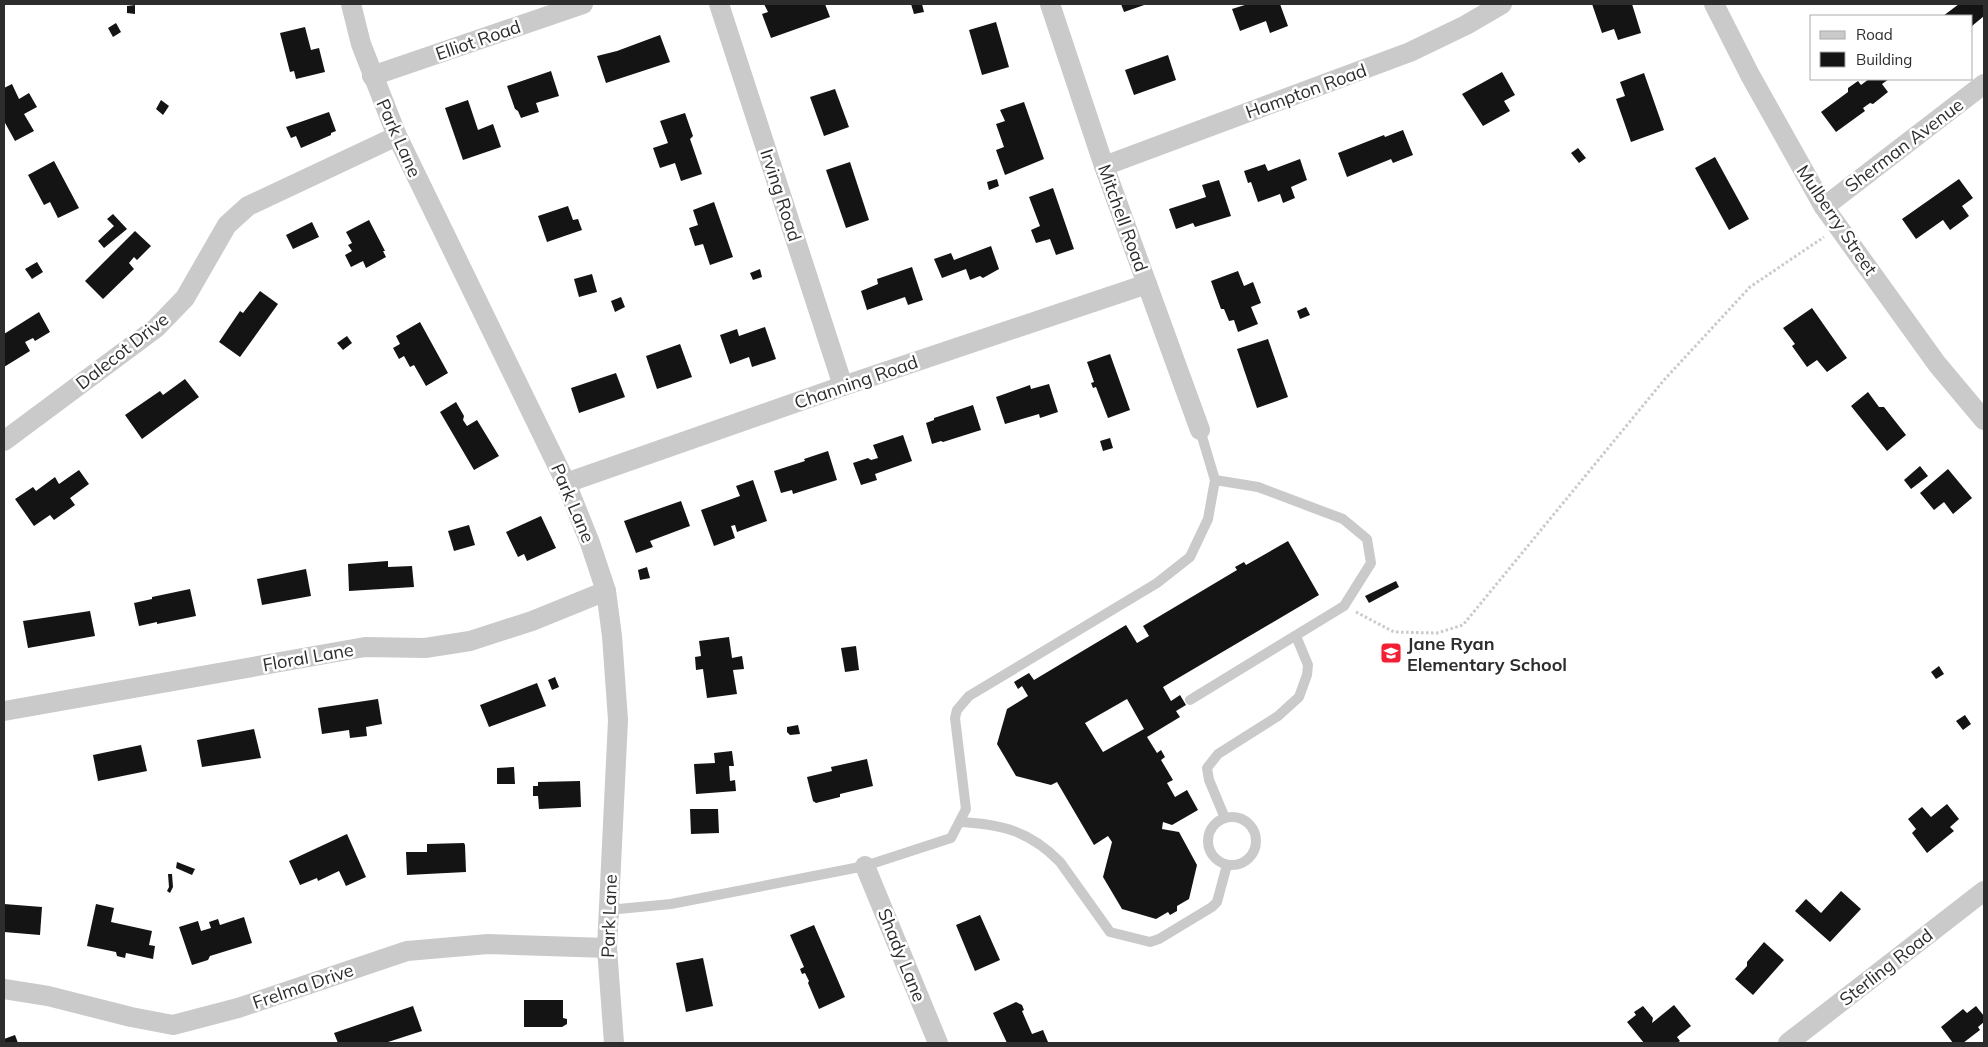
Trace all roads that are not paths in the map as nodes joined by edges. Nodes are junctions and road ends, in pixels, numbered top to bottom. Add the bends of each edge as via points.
1 (351, 4) edge
2 (584, 4) edge
3 (719, 4) edge
4 (1050, 4) edge
5 (1502, 4) edge
6 (1714, 4) edge
7 (372, 76) junction
8 (1984, 84) edge
9 (397, 136) junction
10 (1104, 166) junction
11 (1824, 206) junction
12 (1146, 284) junction
13 (843, 386) junction
14 (1984, 420) edge
15 (1200, 430) joint
16 (4, 441) edge
17 (1215, 480) junction
18 (566, 482) junction
19 (606, 591) junction
20 (1296, 636) junction
21 (1190, 700) dead end
22 (4, 711) edge
23 (1225, 818) junction
24 (960, 822) junction
25 (1227, 865) junction
26 (865, 866) junction
27 (1984, 891) edge
28 (608, 910) junction
29 (606, 948) junction
30 (4, 989) edge
31 (614, 1043) edge
32 (938, 1043) edge
33 (1788, 1043) edge

1 - 7 street, Park Lane
2 - 7 street, Elliot Road
3 - 13 street, Irving Road
4 - 10 street, Mitchell Road
5 - 10 street, Hampton Road via 1410,52
6 - 11 street, Mulberry Street
7 - 9 street, Park Lane
8 - 11 street, Sherman Avenue
9 - 16 street, Dalecot Drive via 248,206 227,225 185,298 156,328
9 - 18 street, Park Lane
10 - 12 street, Mitchell Road
11 - 14 street, Mulberry Street via 1937,364
12 - 13 street, Channing Road
12 - 15 street, Mitchell Road
13 - 18 street, Channing Road
15 - 17 lane
17 - 20 lane via 1258,487 1343,520 1366,540 1371,563 1344,606
17 - 24 lane via 1208,519 1190,557 1157,583 969,696 956,710 966,810
18 - 19 street, Park Lane
19 - 22 street, Floral Lane via 470,642 425,648 365,648
19 - 28 street, Park Lane via 618,720
20 - 21 lane
20 - 23 lane via 1308,665 1299,697 1278,716 1218,754 1207,768
23 - 25 lane via 1214,825 1208,839 1212,854
23 - 25 lane via 1244,820 1255,831 1257,839 1247,861
24 - 25 lane via 1010,828 1034,840 1060,862 1110,932 1150,942 1212,907 1217,902
24 - 26 lane via 951,838
26 - 28 lane via 670,904
26 - 32 street, Shady Lane
27 - 33 street, Sterling Road
28 - 29 street, Park Lane
29 - 30 street, Frelma Drive via 488,944 407,951 238,1008 173,1025
29 - 31 street, Park Lane

